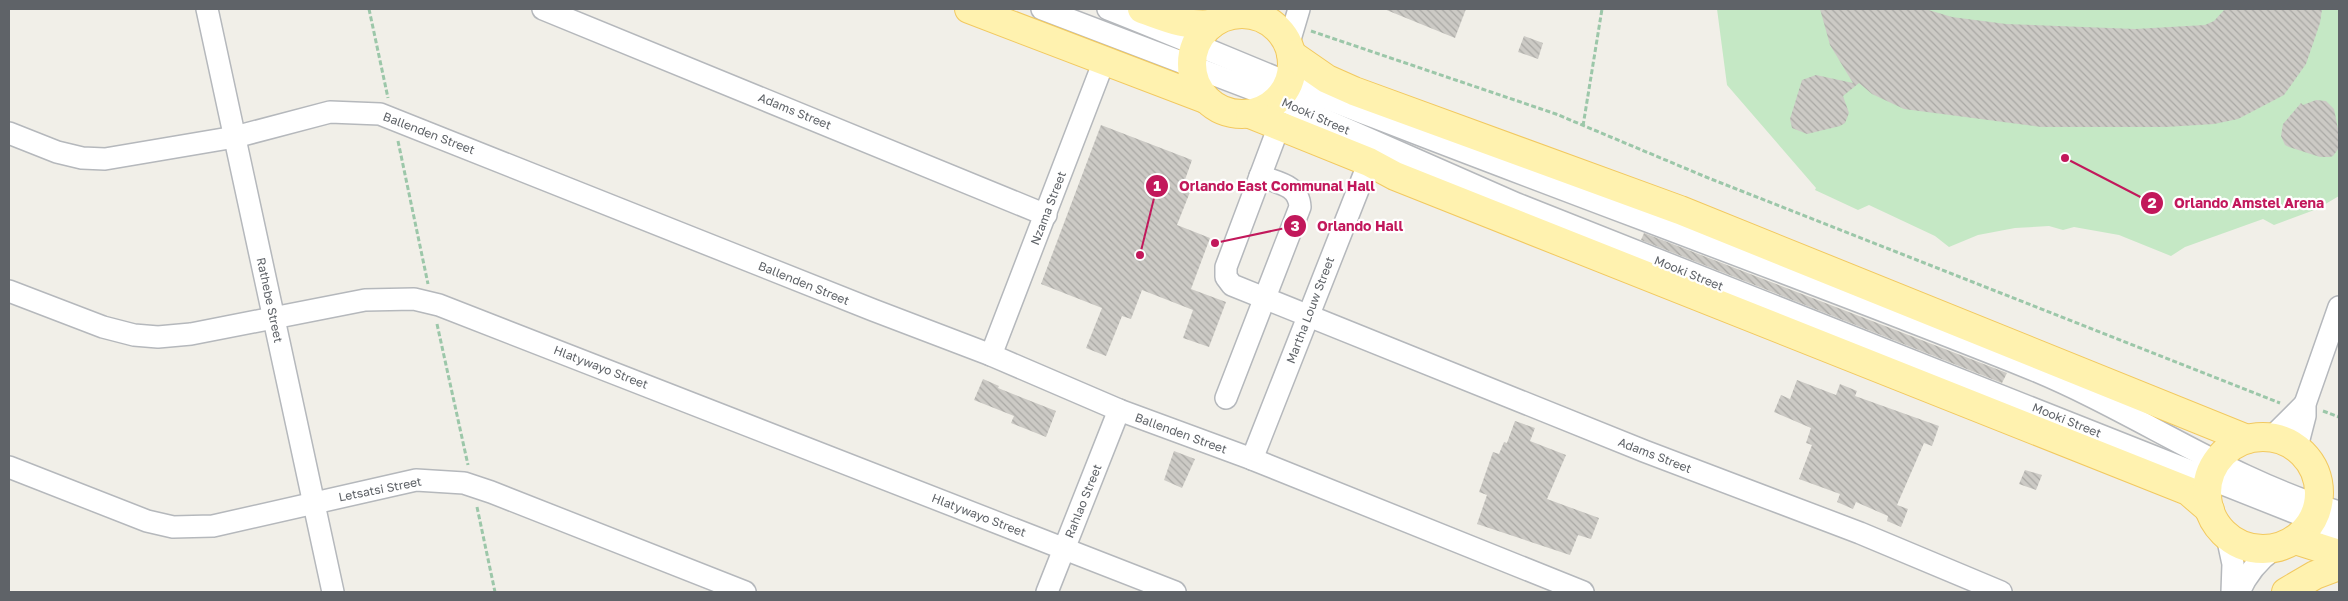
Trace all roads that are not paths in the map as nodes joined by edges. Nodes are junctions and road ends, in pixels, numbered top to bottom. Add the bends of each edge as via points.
1 (207, 9) edge
2 (542, 9) edge
3 (969, 9) edge
4 (1042, 9) edge
5 (1108, 9) edge
6 (1142, 9) edge
7 (1247, 11) edge
8 (1293, 32) edge
9 (1200, 44) junction
10 (1104, 61) junction
11 (1284, 90) junction
12 (1205, 99) junction
13 (1250, 114) junction
14 (1279, 126) junction
15 (9, 132) edge
16 (235, 137) junction
17 (1368, 162) junction
18 (1260, 176) junction
19 (1046, 215) junction
20 (9, 291) edge
21 (1265, 298) junction
22 (2339, 307) edge
23 (1309, 315) junction
24 (274, 317) junction
25 (991, 355) junction
26 (1226, 398) dead end
27 (2304, 406) junction
28 (1119, 410) junction
29 (2260, 438) junction
30 (2297, 447) junction
31 (1252, 459) junction
32 (9, 467) edge
33 (2212, 470) junction
34 (2328, 477) edge
35 (314, 502) junction
36 (2210, 510) junction
37 (2324, 512) edge
38 (2339, 530) edge
39 (2227, 536) junction
40 (2284, 544) junction
41 (1064, 548) junction
42 (2339, 554) edge
43 (2339, 566) edge
44 (333, 592) edge
45 (745, 592) edge
46 (1047, 592) edge
47 (1175, 592) edge
48 (1583, 592) edge
49 (2001, 592) edge
50 (2232, 592) edge
51 (2239, 592) edge
52 (2286, 592) edge

1 - 16 street, Rathebe Street
2 - 19 street, Adams Street
3 - 10 main road
4 - 9 street, Mooki Street
5 - 9 street, Mooki Street
6 - 9 main road, Mooki Street via 1198,26
7 - 8 main road via 1271,23 1281,33
7 - 9 main road via 1226,17
8 - 11 main road via 1292,68
8 - 29 main road via 1327,79 1354,91 1680,210
9 - 11 street, Mooki Street
9 - 12 main road via 1193,77
10 - 12 main road
10 - 19 street, Nzama Street
11 - 13 main road via 1265,109
11 - 33 street, Mooki Street via 1517,204
11 - 33 street, Mooki Street via 1372,116 1836,291 2037,371 2109,406
12 - 13 main road, Mooki Street via 1218,108
13 - 14 main road, Mooki Street
14 - 17 main road, Mooki Street
14 - 18 street
15 - 16 street, Ballenden Street via 57,152 82,158 139,154
16 - 24 street, Rathebe Street
16 - 25 street, Ballenden Street via 330,112 380,114
17 - 23 street, Martha Louw Street
17 - 36 main road, Mooki Street via 1395,176 2188,491
18 - 21 street, Adams Street via 1226,268 1226,277 1232,285
18 - 21 street via 1295,191 1300,198 1300,207
19 - 25 street, Nzama Street
20 - 24 street, Hlatywayo Street via 103,327 134,335 191,334
21 - 23 street, Adams Street
21 - 26 street
22 - 27 street
23 - 31 street, Martha Louw Street
23 - 49 street, Adams Street
24 - 35 street, Rathebe Street
24 - 41 street, Hlatywayo Street via 365,300 414,299 439,305
25 - 28 street, Ballenden Street
27 - 29 street
27 - 30 street
28 - 31 street, Ballenden Street
28 - 41 street, Rahlao Street
29 - 30 main road
29 - 33 main road via 2225,451
30 - 34 main road
31 - 48 street, Ballenden Street
32 - 35 street, Letsatsi Street via 147,521 173,527 213,526
33 - 36 main road via 2207,494
33 - 37 street, Mooki Street
34 - 37 main road via 2319,484
35 - 44 street, Rathebe Street
35 - 45 street, Letsatsi Street via 416,480 464,484 492,492
36 - 39 main road via 2216,524
37 - 38 street, Mooki Street
37 - 40 main road
39 - 40 main road via 2249,548
39 - 50 street via 2233,564
40 - 42 main road
40 - 51 street via 2260,558
41 - 46 street, Rahlao Street
41 - 47 street, Hlatywayo Street
43 - 52 main road

